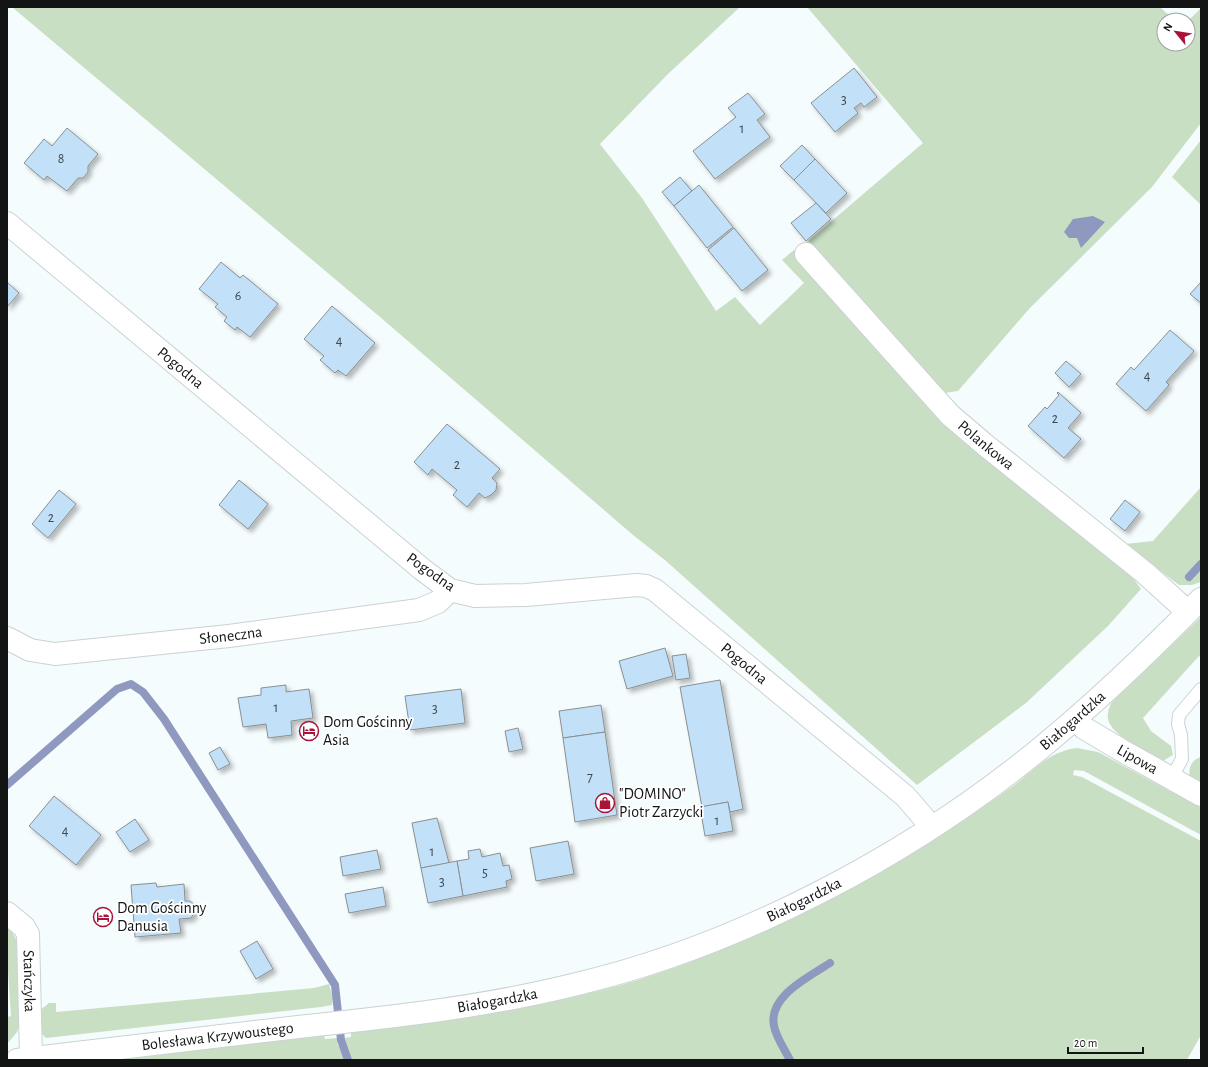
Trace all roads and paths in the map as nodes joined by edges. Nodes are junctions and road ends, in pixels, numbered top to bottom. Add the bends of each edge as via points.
1 (7, 223) edge
2 (806, 254) dead end
3 (450, 590) junction
4 (1195, 606) edge
5 (7, 638) edge
6 (1201, 689) edge
7 (1076, 719) junction
8 (1171, 779) junction
9 (1201, 795) edge
10 (930, 828) junction
11 (7, 913) edge
12 (322, 1025) joint
13 (24, 1059) edge

1 - 3 street, Pogodna
2 - 4 street, Polankowa via 950,415 1145,572
3 - 5 street, Słoneczna via 438,602 419,610 229,636 55,654 30,650
3 - 10 street, Pogodna via 475,596 526,595 646,586 905,796
4 - 7 street, Białogardzka
6 - 8 lane via 1179,715 1182,759
7 - 8 street, Lipowa via 1084,728
7 - 10 street, Białogardzka via 1000,780
8 - 9 street, Lipowa
10 - 12 street, Białogardzka via 882,858 794,904 712,941 653,962 579,984 529,995 436,1011
11 - 13 street, Stańczyka via 28,934
12 - 13 street, Bolesława Krzywoustego

